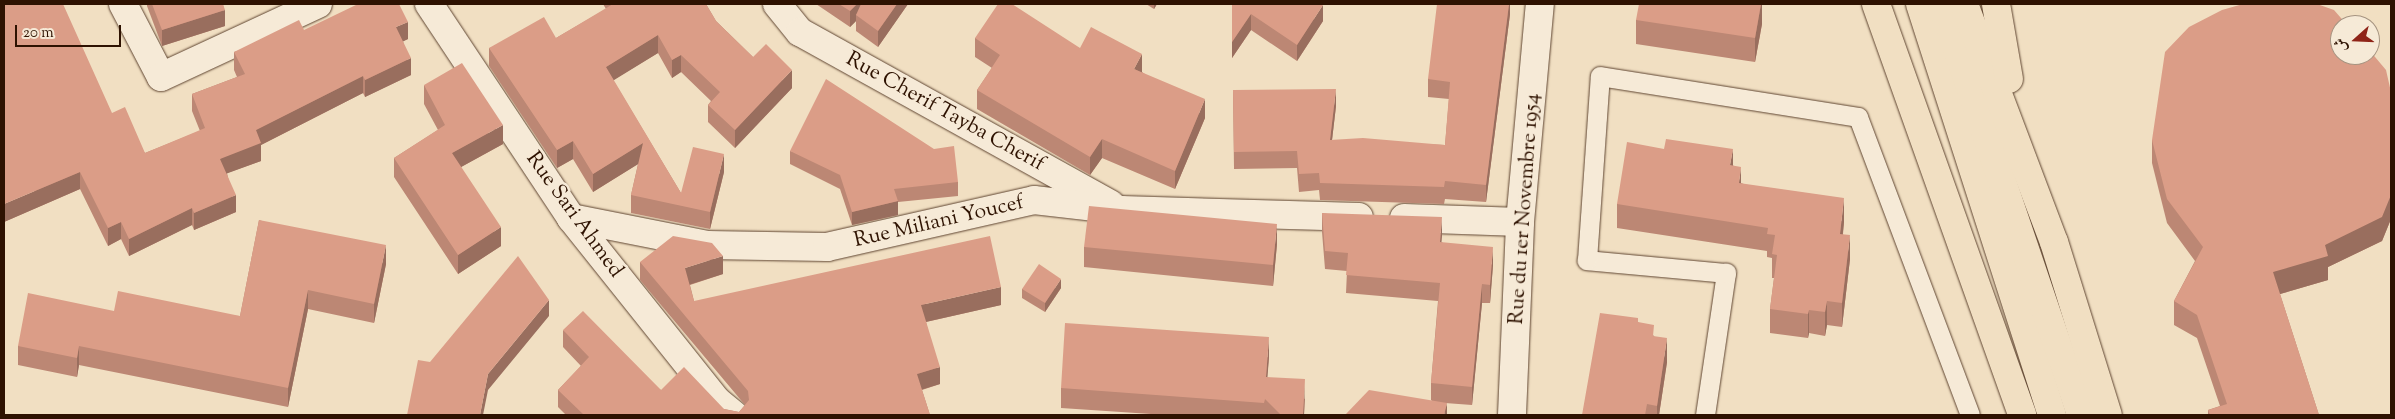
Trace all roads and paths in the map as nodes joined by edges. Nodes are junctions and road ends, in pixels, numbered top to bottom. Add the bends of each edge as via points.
1 (123, 4) edge
2 (318, 4) edge
3 (429, 4) edge
4 (777, 4) edge
5 (1540, 4) edge
6 (1876, 4) edge
7 (1920, 4) edge
8 (1942, 4) edge
9 (1964, 4) edge
10 (1996, 4) edge
11 (1121, 210) junction
12 (571, 218) junction
13 (1520, 222) junction
14 (2054, 242) junction
15 (1518, 305) junction
16 (734, 415) edge
17 (1497, 415) edge
18 (1512, 415) edge
19 (1705, 415) edge
20 (1970, 415) edge
21 (2022, 415) edge
22 (2052, 415) edge
23 (2081, 415) edge
24 (2108, 415) edge

1 - 2 street via 160,77
3 - 12 street, Rue Sari Ahmed
4 - 11 street, Rue Cherif Tayba Cherif via 800,32
5 - 13 street, Rue du 1er Novembre 1954
6 - 21 main road
7 - 22 main road
8 - 23 main road
9 - 14 main road
10 - 14 main road via 2002,54
11 - 12 street, Rue Miliani Youcef via 1034,200 827,246 707,245
11 - 13 street, Rue Miliani Youcef
12 - 16 street, Rue Sari Ahmed via 717,401
13 - 15 street, Rue du 1er Novembre 1954
14 - 24 main road
15 - 17 street via 1504,405
15 - 18 street, Rue du 1er Novembre 1954
19 - 20 lane via 1726,273 1587,260 1600,76 1858,117

